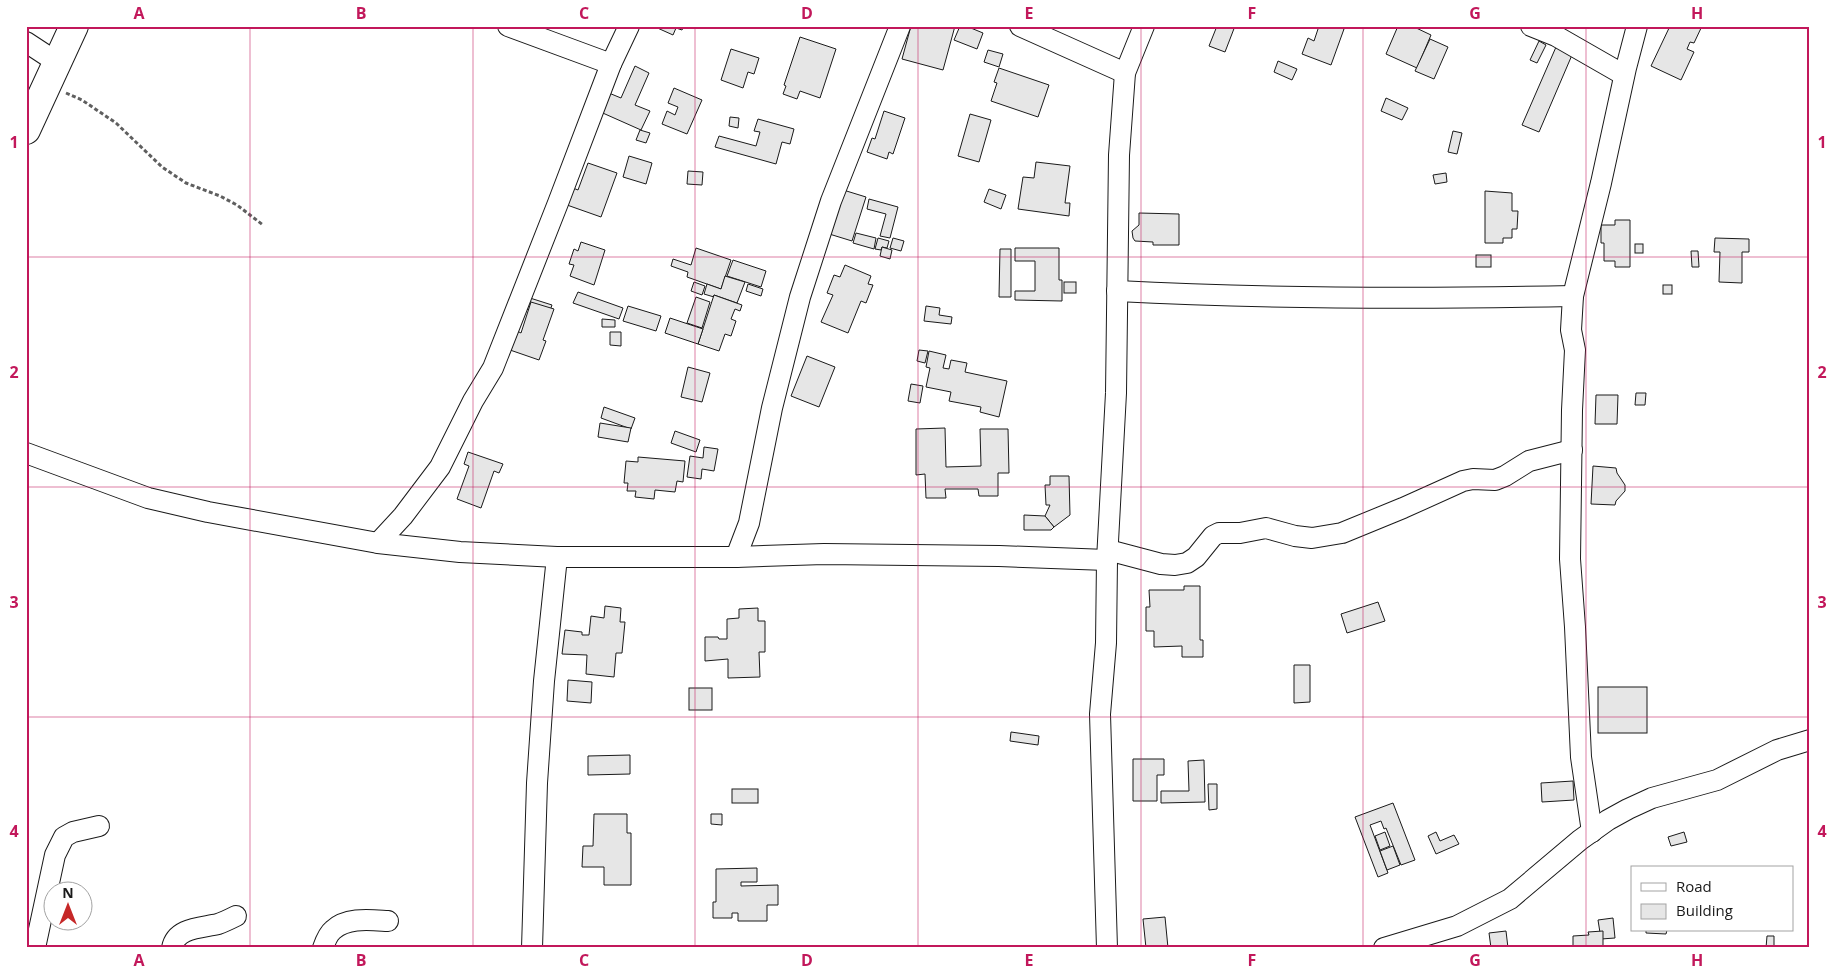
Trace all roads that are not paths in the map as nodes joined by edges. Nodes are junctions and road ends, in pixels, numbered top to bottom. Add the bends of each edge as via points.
1 (74, 26) edge
2 (508, 26) edge
3 (629, 26) edge
4 (900, 26) edge
5 (1020, 26) edge
6 (1144, 26) edge
7 (1531, 26) edge
8 (1637, 26) edge
9 (26, 42) edge
10 (611, 64) junction
11 (53, 73) junction
12 (1125, 73) junction
13 (1624, 75) junction
14 (26, 130) edge
15 (1117, 291) junction
16 (1573, 296) junction
17 (1572, 450) junction
18 (26, 452) edge
19 (378, 543) junction
20 (1108, 555) junction
21 (557, 556) junction
22 (736, 557) junction
23 (1810, 740) edge
24 (99, 826) dead end
25 (1592, 832) junction
26 (236, 916) dead end
27 (388, 921) dead end
28 (35, 948) edge
29 (172, 948) edge
30 (323, 948) edge
31 (532, 948) edge
32 (1107, 948) edge
33 (1384, 948) edge

1 - 11 highway
2 - 10 street
3 - 10 street
4 - 22 street via 831,200 800,297 772,408 749,523
5 - 12 street
6 - 12 street
7 - 13 street via 1556,36
8 - 13 street
9 - 11 street
10 - 19 street via 493,368 473,400 440,467
11 - 14 highway
12 - 15 street via 1119,155
13 - 16 street
15 - 16 street via 1376,299
15 - 20 street
16 - 17 street
17 - 20 street via 1529,462 1495,480 1463,481 1342,533 1312,538 1266,528 1218,533 1196,557 1175,565
17 - 25 street via 1570,559 1581,757
18 - 19 street via 148,498
19 - 21 street via 460,552
20 - 22 street via 824,554
20 - 32 street via 1100,714
21 - 22 street
21 - 31 street via 537,783
23 - 25 street via 1777,750 1717,780 1652,798 1608,820
24 - 28 street via 64,837 54,855
25 - 33 street via 1510,899 1457,926
26 - 29 street via 186,931 179,935
27 - 30 street via 350,922 333,930

